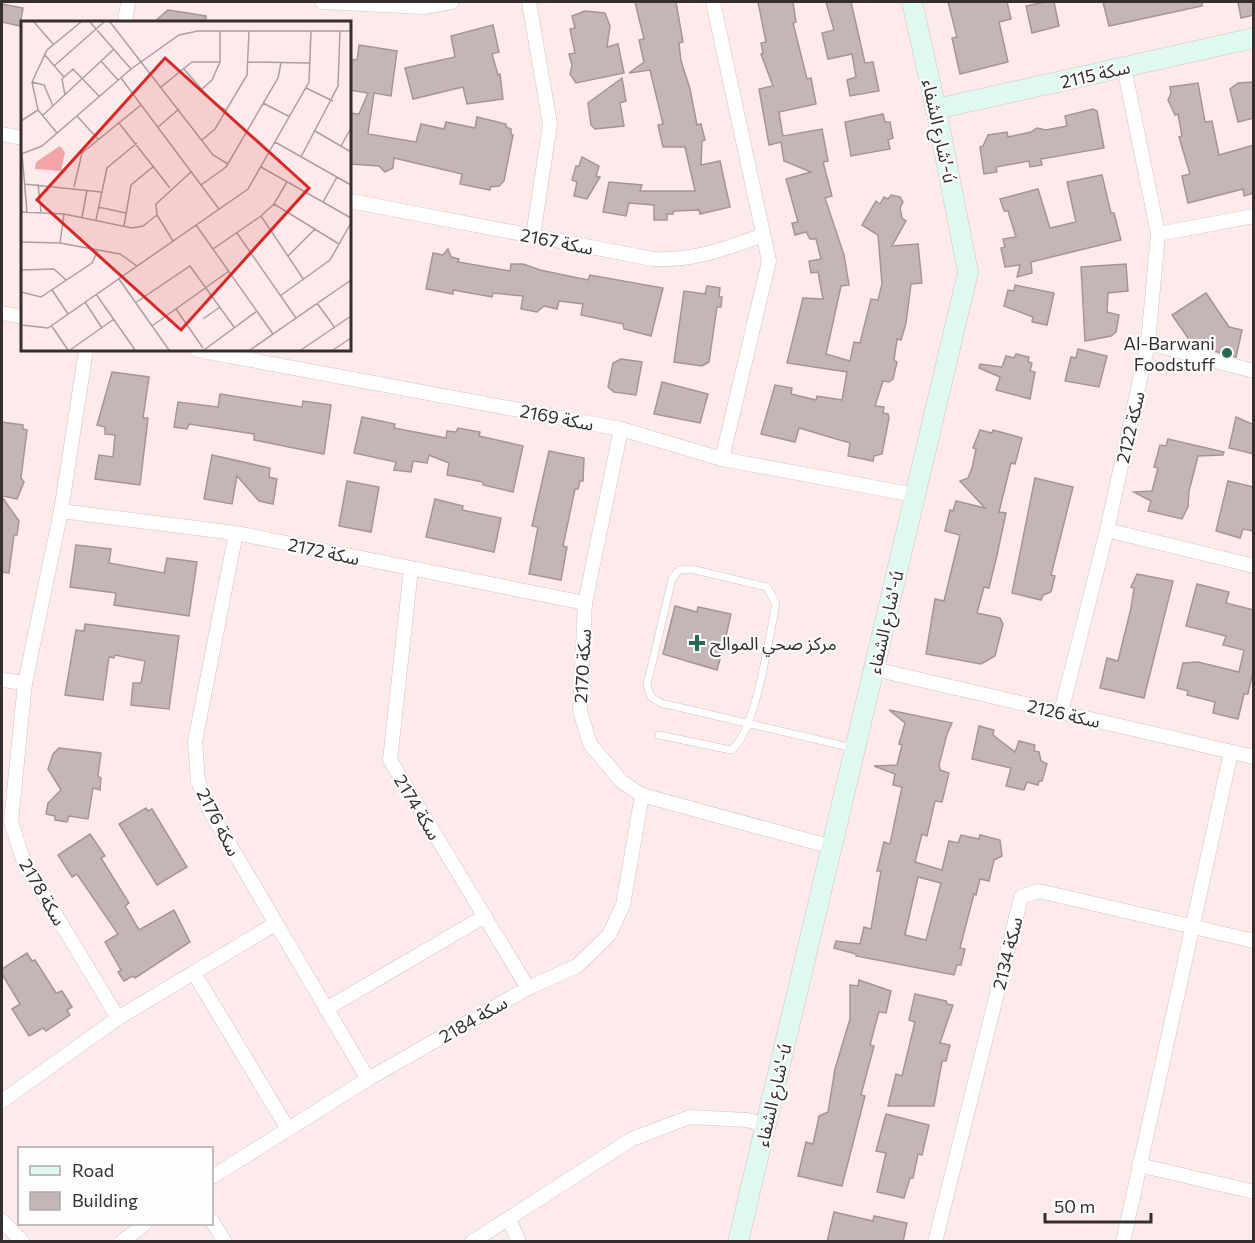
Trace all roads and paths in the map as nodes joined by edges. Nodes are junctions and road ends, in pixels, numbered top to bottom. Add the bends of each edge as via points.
1 (128, 2) edge
2 (322, 2) edge
3 (452, 2) edge
4 (529, 2) edge
5 (713, 2) edge
6 (912, 2) edge
7 (125, 21) edge
8 (1254, 38) edge
9 (1124, 67) junction
10 (936, 109) junction
11 (2, 134) edge
12 (21, 138) edge
13 (351, 201) edge
14 (1254, 216) edge
15 (1158, 234) junction
16 (763, 235) junction
17 (533, 236) junction
18 (2, 313) edge
19 (21, 317) edge
20 (1148, 343) junction
21 (86, 351) edge
22 (211, 351) edge
23 (266, 355) edge
24 (1254, 371) edge
25 (621, 429) junction
26 (722, 459) junction
27 (915, 495) junction
28 (61, 511) junction
29 (1107, 530) junction
30 (236, 533) junction
31 (1254, 566) edge
32 (411, 569) junction
33 (585, 603) junction
34 (874, 669) junction
35 (2, 680) edge
36 (25, 682) junction
37 (1061, 712) junction
38 (750, 724) junction
39 (659, 735) dead end
40 (855, 749) junction
41 (1231, 752) junction
42 (1254, 757) edge
43 (642, 795) junction
44 (832, 846) junction
45 (485, 916) junction
46 (275, 924) junction
47 (1191, 927) junction
48 (1254, 941) edge
49 (194, 973) junction
50 (528, 987) junction
51 (326, 1009) junction
52 (118, 1018) junction
53 (368, 1080) junction
54 (2, 1101) edge
55 (766, 1125) junction
56 (288, 1129) junction
57 (1139, 1165) junction
58 (213, 1176) edge
59 (1254, 1192) edge
60 (509, 1219) junction
61 (2, 1221) edge
62 (213, 1223) edge
63 (145, 1225) edge
64 (23, 1242) edge
65 (121, 1242) edge
66 (225, 1242) edge
67 (472, 1242) edge
68 (519, 1242) edge
69 (738, 1242) edge
70 (935, 1242) edge
71 (1123, 1242) edge

1 - 7 street
2 - 3 street via 423,7
4 - 17 street via 550,124
5 - 16 street
6 - 10 street, شارع الشفاء'-ú
8 - 9 street, سكة 2115
9 - 10 street, سكة 2115
9 - 15 street, سكة 2122
10 - 27 street, شارع الشفاء'-ú via 968,272
11 - 12 street
13 - 17 street, سكة 2167
14 - 15 street
15 - 20 street, سكة 2122
16 - 17 street, سكة 2167 via 708,255 678,260 653,259
16 - 26 street via 769,261
18 - 19 street
20 - 24 street
20 - 29 street, سكة 2122
21 - 28 street, سكة 2178
22 - 23 street, سكة 2169
23 - 25 street, سكة 2169
25 - 26 street, سكة 2169
25 - 33 street, سكة 2170
26 - 27 street, سكة 2169
27 - 34 street, شارع الشفاء'-ú
28 - 30 street, سكة 2172
28 - 36 street, سكة 2178
29 - 31 street
29 - 37 street, سكة 2122
30 - 32 street, سكة 2172
30 - 46 street, سكة 2176 via 195,741 198,781 210,813
32 - 33 street, سكة 2172
32 - 45 street, سكة 2174 via 390,760
33 - 43 street, سكة 2170 via 580,711 590,744 622,782
34 - 37 street, سكة 2126
34 - 40 street, شارع الشفاء'-ú
35 - 36 street
36 - 52 street, سكة 2178 via 11,822 24,862
37 - 41 street, سكة 2126
38 - 38 lane via 661,704 651,697 647,685 672,579 680,570 691,568 767,588 771,593 776,604
38 - 39 lane via 731,750
38 - 40 lane
40 - 44 street, شارع الشفاء'-ú
41 - 42 street, سكة 2126
41 - 47 street
43 - 44 street, سكة 2170
43 - 50 street, سكة 2184 via 623,904 609,935 577,966
44 - 55 street, شارع الشفاء'-ú
45 - 50 street, سكة 2174
45 - 51 street
46 - 49 street
46 - 51 street, سكة 2176
47 - 48 street, سكة 2134
47 - 57 street
47 - 70 street, سكة 2134 via 1039,891 1021,897
49 - 52 street
49 - 56 street
50 - 53 street, سكة 2184
51 - 53 street, سكة 2176
52 - 54 street
53 - 56 street, سكة 2184
55 - 60 street via 690,1117 632,1139
55 - 69 street, شارع الشفاء'-ú
56 - 58 street, سكة 2184
57 - 59 street
57 - 71 street
60 - 67 street
60 - 68 street
61 - 64 street
62 - 66 street
63 - 65 street

